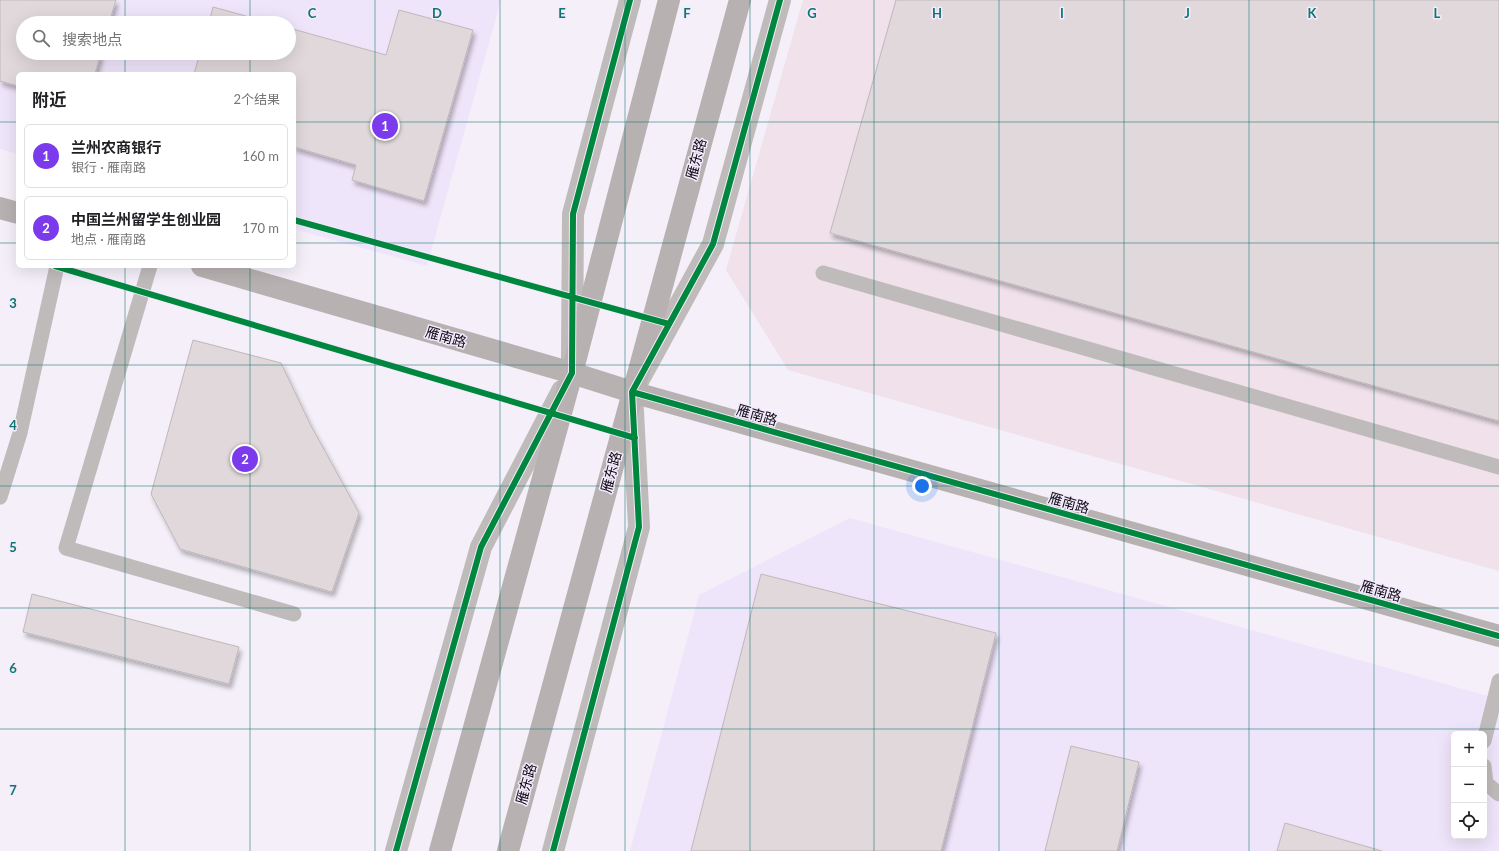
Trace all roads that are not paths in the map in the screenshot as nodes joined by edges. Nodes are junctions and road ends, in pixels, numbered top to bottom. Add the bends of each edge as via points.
1 (630, 0) edge
2 (669, 0) edge
3 (740, 0) edge
4 (780, 0) edge
5 (0, 208) edge
6 (16, 212) edge
7 (57, 268) edge
8 (149, 268) edge
9 (209, 268) edge
10 (823, 273) dead end
11 (572, 373) junction
12 (632, 392) junction
13 (1499, 467) edge
14 (0, 497) edge
15 (294, 614) dead end
16 (1499, 636) edge
17 (1499, 681) edge
18 (1486, 731) edge
19 (1484, 767) edge
20 (1499, 794) edge
21 (396, 851) edge
22 (440, 851) edge
23 (508, 851) edge
24 (553, 851) edge

1 - 11 street via 573,214
2 - 11 main road
3 - 12 main road, 雁东路
4 - 12 street via 713,244
5 - 6 main road
7 - 14 lane via 20,434
8 - 15 lane via 66,548
9 - 11 main road, 雁南路
10 - 13 lane
11 - 12 main road, 雁南路
11 - 21 street via 481,547
11 - 22 main road
12 - 16 main road, 雁南路
12 - 23 main road, 雁东路
12 - 24 street via 639,527
17 - 18 lane
19 - 20 lane via 1486,783

